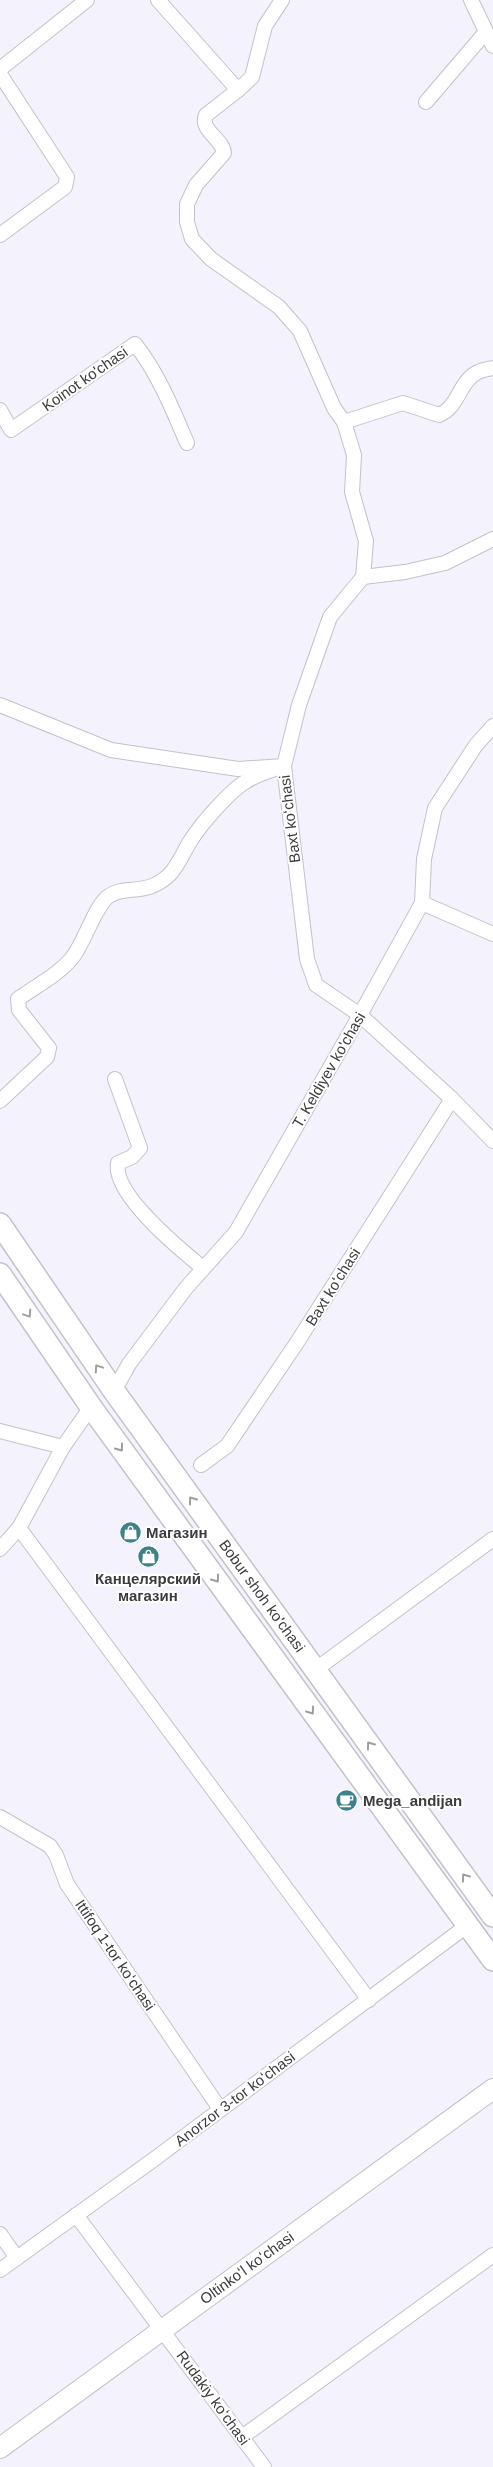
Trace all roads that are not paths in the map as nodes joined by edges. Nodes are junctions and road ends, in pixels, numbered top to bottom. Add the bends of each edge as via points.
1 (86, 0) edge
2 (158, 0) edge
3 (282, 0) edge
4 (471, 0) edge
5 (485, 34) junction
6 (493, 46) edge
7 (0, 69) edge
8 (0, 74) edge
9 (238, 90) junction
10 (426, 102) dead end
11 (0, 235) edge
12 (493, 368) edge
13 (0, 410) edge
14 (344, 422) junction
15 (187, 443) dead end
16 (493, 539) edge
17 (363, 578) junction
18 (0, 705) edge
19 (493, 726) edge
20 (284, 766) junction
21 (422, 903) junction
22 (493, 934) edge
23 (360, 1015) junction
24 (115, 1079) dead end
25 (452, 1099) junction
26 (0, 1101) edge
27 (493, 1140) edge
28 (0, 1224) edge
29 (203, 1268) junction
30 (0, 1274) edge
31 (114, 1391) junction
32 (91, 1407) junction
33 (0, 1431) edge
34 (63, 1446) junction
35 (201, 1465) dead end
36 (19, 1528) junction
37 (493, 1539) edge
38 (0, 1549) edge
39 (315, 1670) junction
40 (0, 1817) edge
41 (493, 1916) edge
42 (468, 1925) junction
43 (493, 1960) edge
44 (369, 2000) junction
45 (493, 2089) edge
46 (220, 2109) junction
47 (76, 2215) junction
48 (0, 2234) edge
49 (493, 2255) edge
50 (17, 2258) junction
51 (0, 2270) edge
52 (163, 2329) junction
53 (242, 2437) junction
54 (0, 2448) edge
55 (264, 2467) edge

1 - 7 street
2 - 9 street
3 - 9 street via 265,26 252,77
4 - 5 street
5 - 6 street
5 - 10 street
8 - 11 street via 67,177 65,187
9 - 14 street via 204,120 205,126 224,146 224,153 191,194 187,222 192,239 211,259 279,307 300,332 334,408
12 - 14 street via 477,372 470,378 452,407 439,415 404,403
13 - 15 street, Koinot ko'chasi via 11,430 135,344 173,410
14 - 17 street via 354,455 352,492 366,541
16 - 17 street via 445,563
17 - 20 street via 330,618 299,705
18 - 20 street, Baxt koʻchasi via 111,750 238,769
19 - 21 street, T. Keldiyev ko'chasi via 476,744 435,808 424,859
20 - 23 street, Baxt koʻchasi via 307,959 316,986
20 - 26 street via 252,778 234,791 201,825 177,866 162,881 147,889 116,893 106,898 72,959 18,999 19,1010 49,1048 49,1053
21 - 22 street
21 - 23 street, T. Keldiyev ko'chasi
23 - 25 street, Baxt koʻchasi
23 - 29 street, T. Keldiyev ko'chasi via 236,1232
24 - 29 street via 140,1148 132,1157 118,1163 119,1178 156,1229
25 - 27 street, Baxt koʻchasi
25 - 35 street, Baxt koʻchasi via 227,1446
31 -> 28 main road, Bobur shoh ko'chasi
29 - 31 street, T. Keldiyev ko'chasi via 129,1364
30 -> 32 main road, Bobur shoh ko'chasi
39 -> 31 main road, Bobur shoh ko'chasi
32 - 34 street
32 -> 42 main road, Bobur shoh ko'chasi
33 - 34 street
34 - 36 street
36 - 38 street
36 - 44 street
37 - 39 street
41 -> 39 main road, Bobur shoh ko'chasi
40 - 46 street, Ittifoq 1-tor koʻchasi via 50,1846 67,1884
42 - 43 main road, Bobur shoh ko'chasi
42 - 44 street, Anorzor 3-tor koʻchasi
44 - 46 street, Anorzor 3-tor koʻchasi
45 - 52 main road, Oltinkoʻl koʻchasi
46 - 47 street, Anorzor 3-tor koʻchasi
47 - 50 street, Anorzor 3-tor koʻchasi
47 - 52 street, Rudakiy koʻchasi
48 - 50 street
49 - 53 street
50 - 51 street, Anorzor 3-tor koʻchasi
52 - 53 street, Rudakiy koʻchasi
52 - 54 main road, Oltinkoʻl koʻchasi
53 - 55 street, Rudakiy koʻchasi

